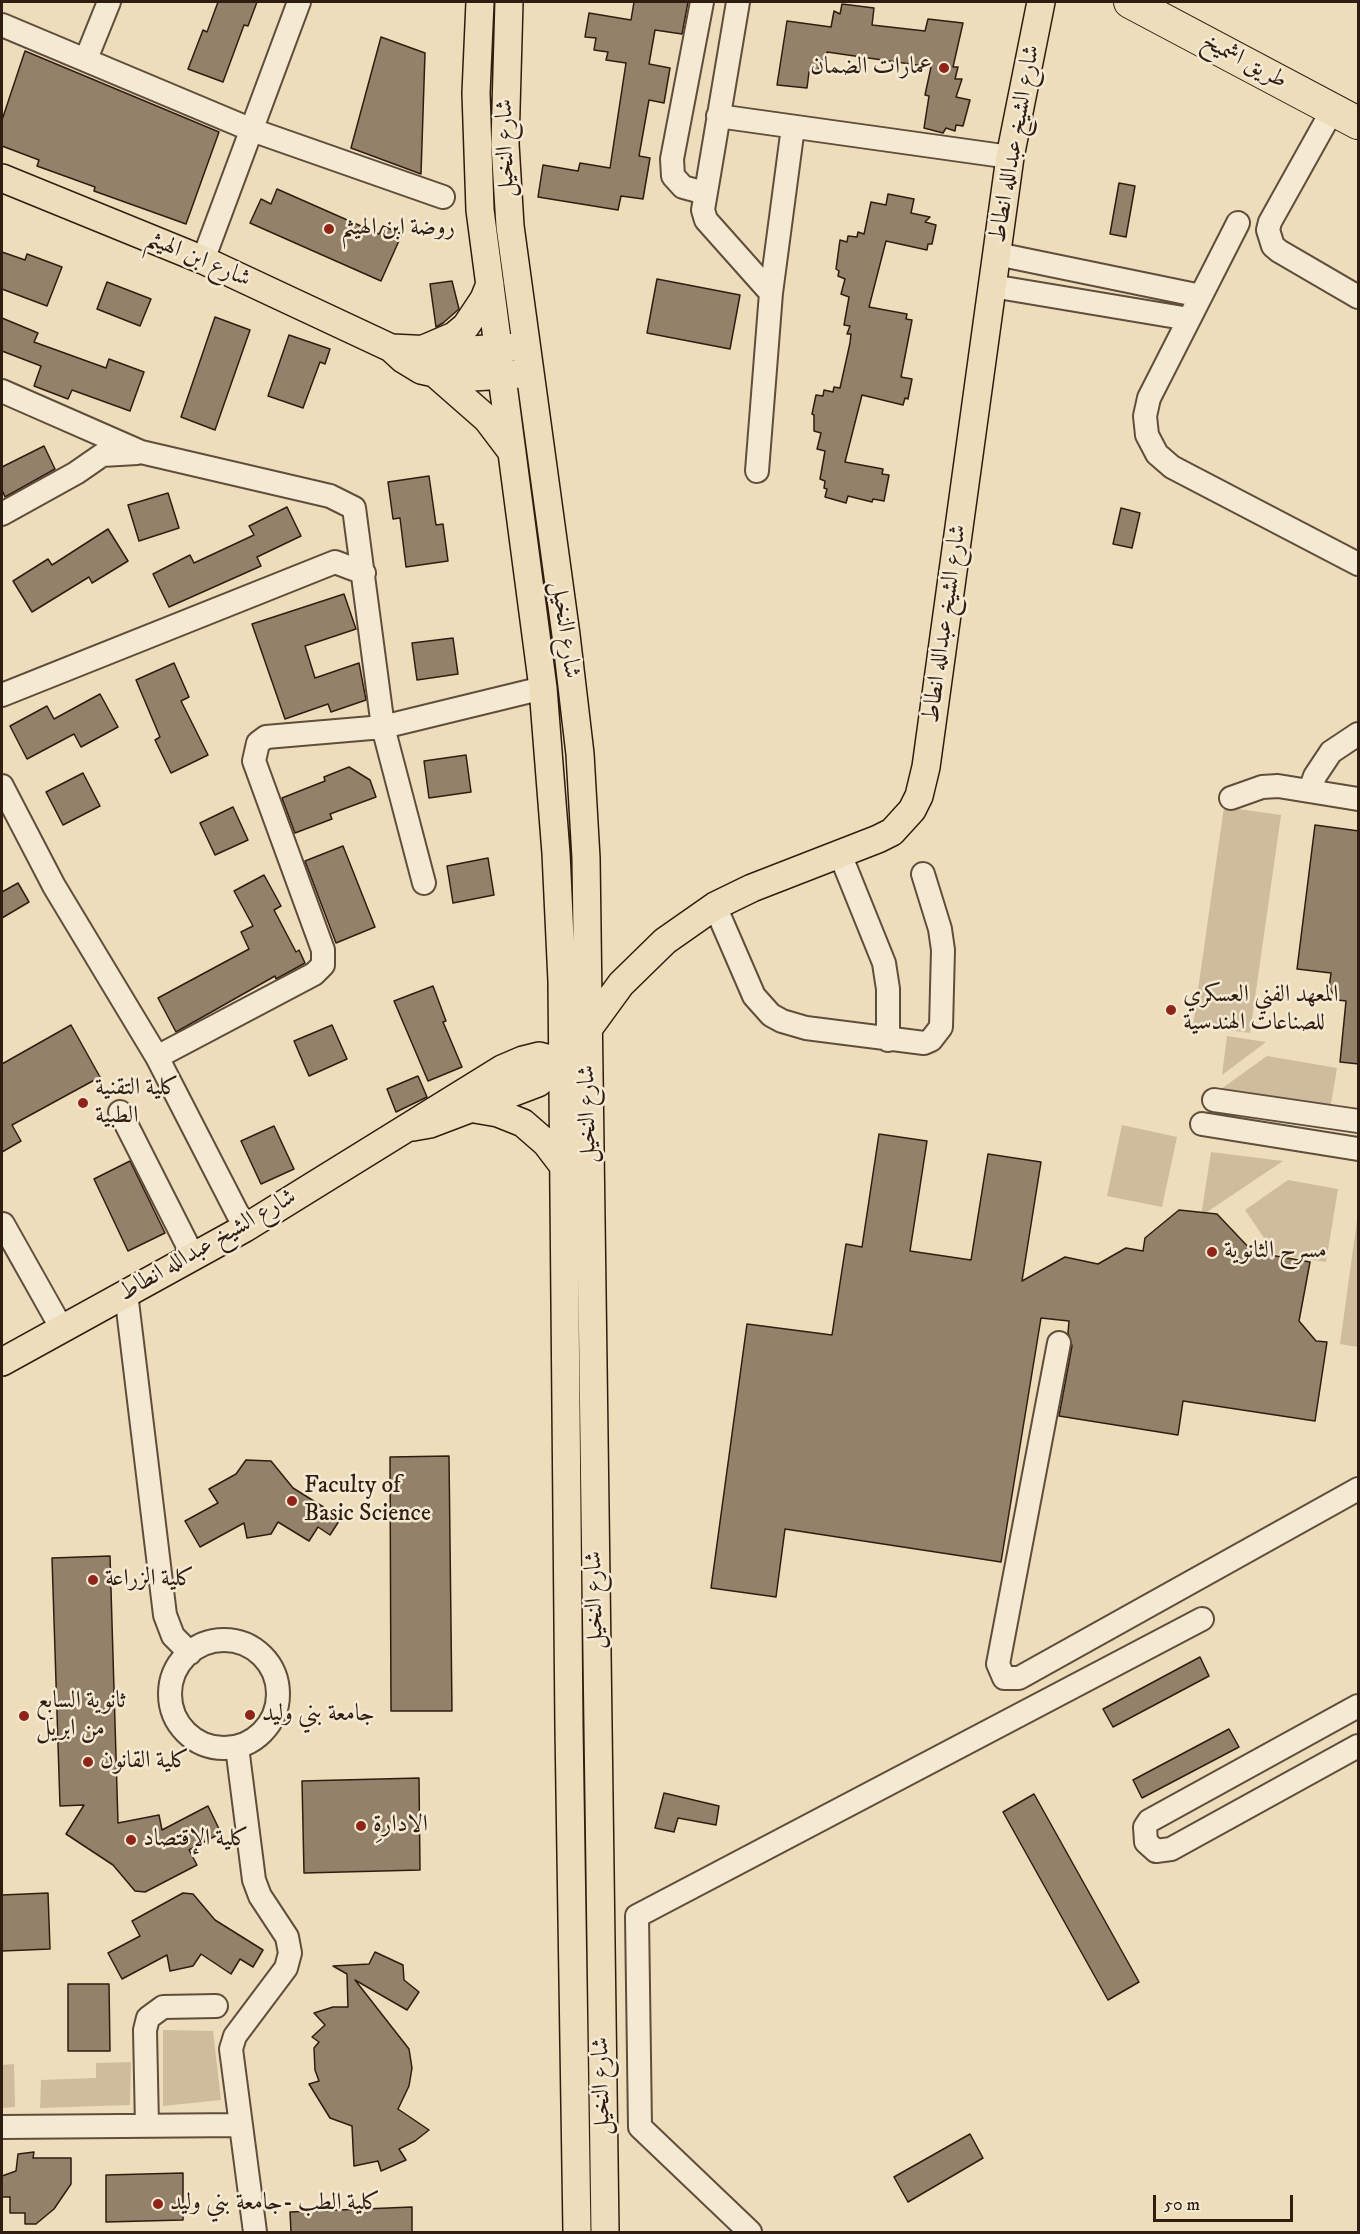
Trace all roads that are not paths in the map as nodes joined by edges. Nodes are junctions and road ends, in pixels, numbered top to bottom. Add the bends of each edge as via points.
1 (109, 2) edge
2 (299, 2) edge
3 (480, 2) edge
4 (509, 2) edge
5 (702, 2) edge
6 (738, 2) edge
7 (1041, 2) edge
8 (1130, 2) edge
9 (2, 25) edge
10 (86, 59) junction
11 (1346, 116) edge
12 (718, 117) junction
13 (793, 127) junction
14 (252, 130) junction
15 (1010, 157) junction
16 (2, 178) edge
17 (705, 193) junction
18 (443, 197) dead end
19 (1238, 223) dead end
20 (997, 254) junction
21 (203, 260) junction
22 (490, 284) junction
23 (992, 286) junction
24 (771, 293) junction
25 (1201, 296) junction
26 (1359, 297) edge
27 (1189, 319) junction
28 (512, 347) junction
29 (392, 348) junction
30 (424, 349) junction
31 (516, 375) junction
32 (438, 376) junction
33 (2, 391) edge
34 (141, 452) junction
35 (513, 452) junction
36 (757, 471) dead end
37 (2, 514) edge
38 (1359, 564) edge
39 (364, 573) junction
40 (543, 688) junction
41 (2, 695) edge
42 (383, 727) junction
43 (1359, 734) edge
44 (2, 786) edge
45 (1310, 790) junction
46 (1231, 798) dead end
47 (1359, 799) edge
48 (840, 854) junction
49 (923, 874) dead end
50 (424, 883) dead end
51 (715, 906) junction
52 (562, 981) junction
53 (588, 1030) junction
54 (888, 1040) junction
55 (157, 1057) junction
56 (563, 1061) junction
57 (515, 1063) junction
58 (588, 1076) junction
59 (1214, 1100) dead end
60 (468, 1108) junction
61 (120, 1112) dead end
62 (1359, 1121) edge
63 (1202, 1124) dead end
64 (412, 1127) junction
65 (1356, 1152) edge
66 (562, 1164) junction
67 (3, 1224) dead end
68 (245, 1228) junction
69 (193, 1256) junction
70 (126, 1293) junction
71 (62, 1329) junction
72 (1059, 1343) dead end
73 (2, 1362) edge
74 (1359, 1490) edge
75 (1202, 1619) dead end
76 (190, 1653) junction
77 (1359, 1706) edge
78 (1359, 1746) edge
79 (237, 1747) junction
80 (216, 2006) dead end
81 (241, 2125) junction
82 (147, 2126) junction
83 (2, 2127) edge
84 (572, 2226) edge
85 (255, 2232) edge
86 (605, 2232) edge
87 (750, 2232) edge

1 - 10 street
2 - 14 street
3 - 22 main road, شارع النخيل via 477,152
4 - 28 main road, شارع النخيل via 505,144
5 - 17 street via 672,159 673,176 683,187
6 - 12 street
7 - 15 main road, شارع الشيخ عبدالله انطاط
8 - 11 highway, طريق اشميخ
9 - 10 street
10 - 14 street
11 - 26 street via 1268,230 1279,251
12 - 13 street
12 - 17 street
13 - 15 street
13 - 24 street
14 - 18 street
14 - 21 street
15 - 20 main road, شارع الشيخ عبدالله انطاط
16 - 21 main road, شارع ابن الهيثم
17 - 24 street via 706,220
19 - 25 street
20 - 23 main road, شارع الشيخ عبدالله انطاط
20 - 25 street
21 - 29 main road, شارع ابن الهيثم
22 - 28 main road, شارع النخيل
22 - 30 main road via 466,326
23 - 27 street
23 - 48 main road, شارع الشيخ عبدالله انطاط via 924,782 912,810 892,832
24 - 36 street
25 - 27 street
27 - 38 street via 1146,407 1147,435 1157,454 1172,467
28 - 30 main road
28 - 31 main road, شارع النخيل
29 - 30 main road
29 - 32 main road via 411,365
31 - 32 main road
31 - 35 main road, شارع النخيل
31 - 53 main road, شارع النخيل via 580,754
32 - 35 main road via 487,419
33 - 34 street
34 - 37 street via 102,455
34 - 39 street via 343,501 354,508
35 - 40 main road, شارع النخيل
39 - 41 street via 335,562
39 - 42 street
40 - 42 street
40 - 52 main road, شارع النخيل
42 - 50 street
42 - 55 street via 266,737 258,743 254,761 323,950 323,964 314,974
43 - 45 street via 1326,758
44 - 55 street via 54,886
45 - 46 street via 1262,787
45 - 47 street
48 - 51 main road, شارع الشيخ عبدالله انطاط
48 - 54 street via 884,963
49 - 54 street via 942,940 941,1027 924,1043
51 - 53 main road, شارع الشيخ عبدالله انطاط via 665,940 642,962
51 - 54 street via 754,996 771,1015 794,1025
52 - 56 main road, شارع النخيل
52 - 57 main road via 547,1027
53 - 56 main road, شارع الشيخ عبدالله انطاط
53 - 58 main road, شارع النخيل
55 - 68 street
56 - 57 main road, شارع الشيخ عبدالله انطاط via 539,1056
56 - 58 main road, شارع الشيخ عبدالله انطاط via 576,1065
56 - 60 main road, شارع الشيخ عبدالله انطاط via 538,1083
56 - 66 main road, شارع النخيل
57 - 64 main road, شارع الشيخ عبدالله انطاط
58 - 86 main road, شارع النخيل
59 - 62 street
60 - 64 main road, شارع الشيخ عبدالله انطاط
60 - 66 main road via 498,1113 523,1124 540,1137
61 - 69 street
63 - 65 street
64 - 68 main road, شارع الشيخ عبدالله انطاط
66 - 84 main road, شارع النخيل
67 - 71 street
68 - 69 main road, شارع الشيخ عبدالله انطاط
69 - 70 main road, شارع الشيخ عبدالله انطاط
70 - 71 main road, شارع الشيخ عبدالله انطاط
70 - 76 street via 165,1615 173,1636
71 - 73 main road, شارع الشيخ عبدالله انطاط
72 - 74 street via 998,1664 1004,1678 1019,1678
75 - 87 street via 637,1916 640,2127
76 - 79 street via 171,1684 176,1719 201,1744
76 - 79 street via 211,1642 235,1641 256,1651 272,1670 278,1693 273,1717 258,1736
77 - 78 street via 1155,1817 1145,1827 1146,1842 1156,1851 1171,1849
79 - 81 street via 256,1888 287,1937 290,1953 286,1968 232,2043
80 - 82 street via 163,2007 148,2018
81 - 82 street
81 - 85 street
82 - 83 street

